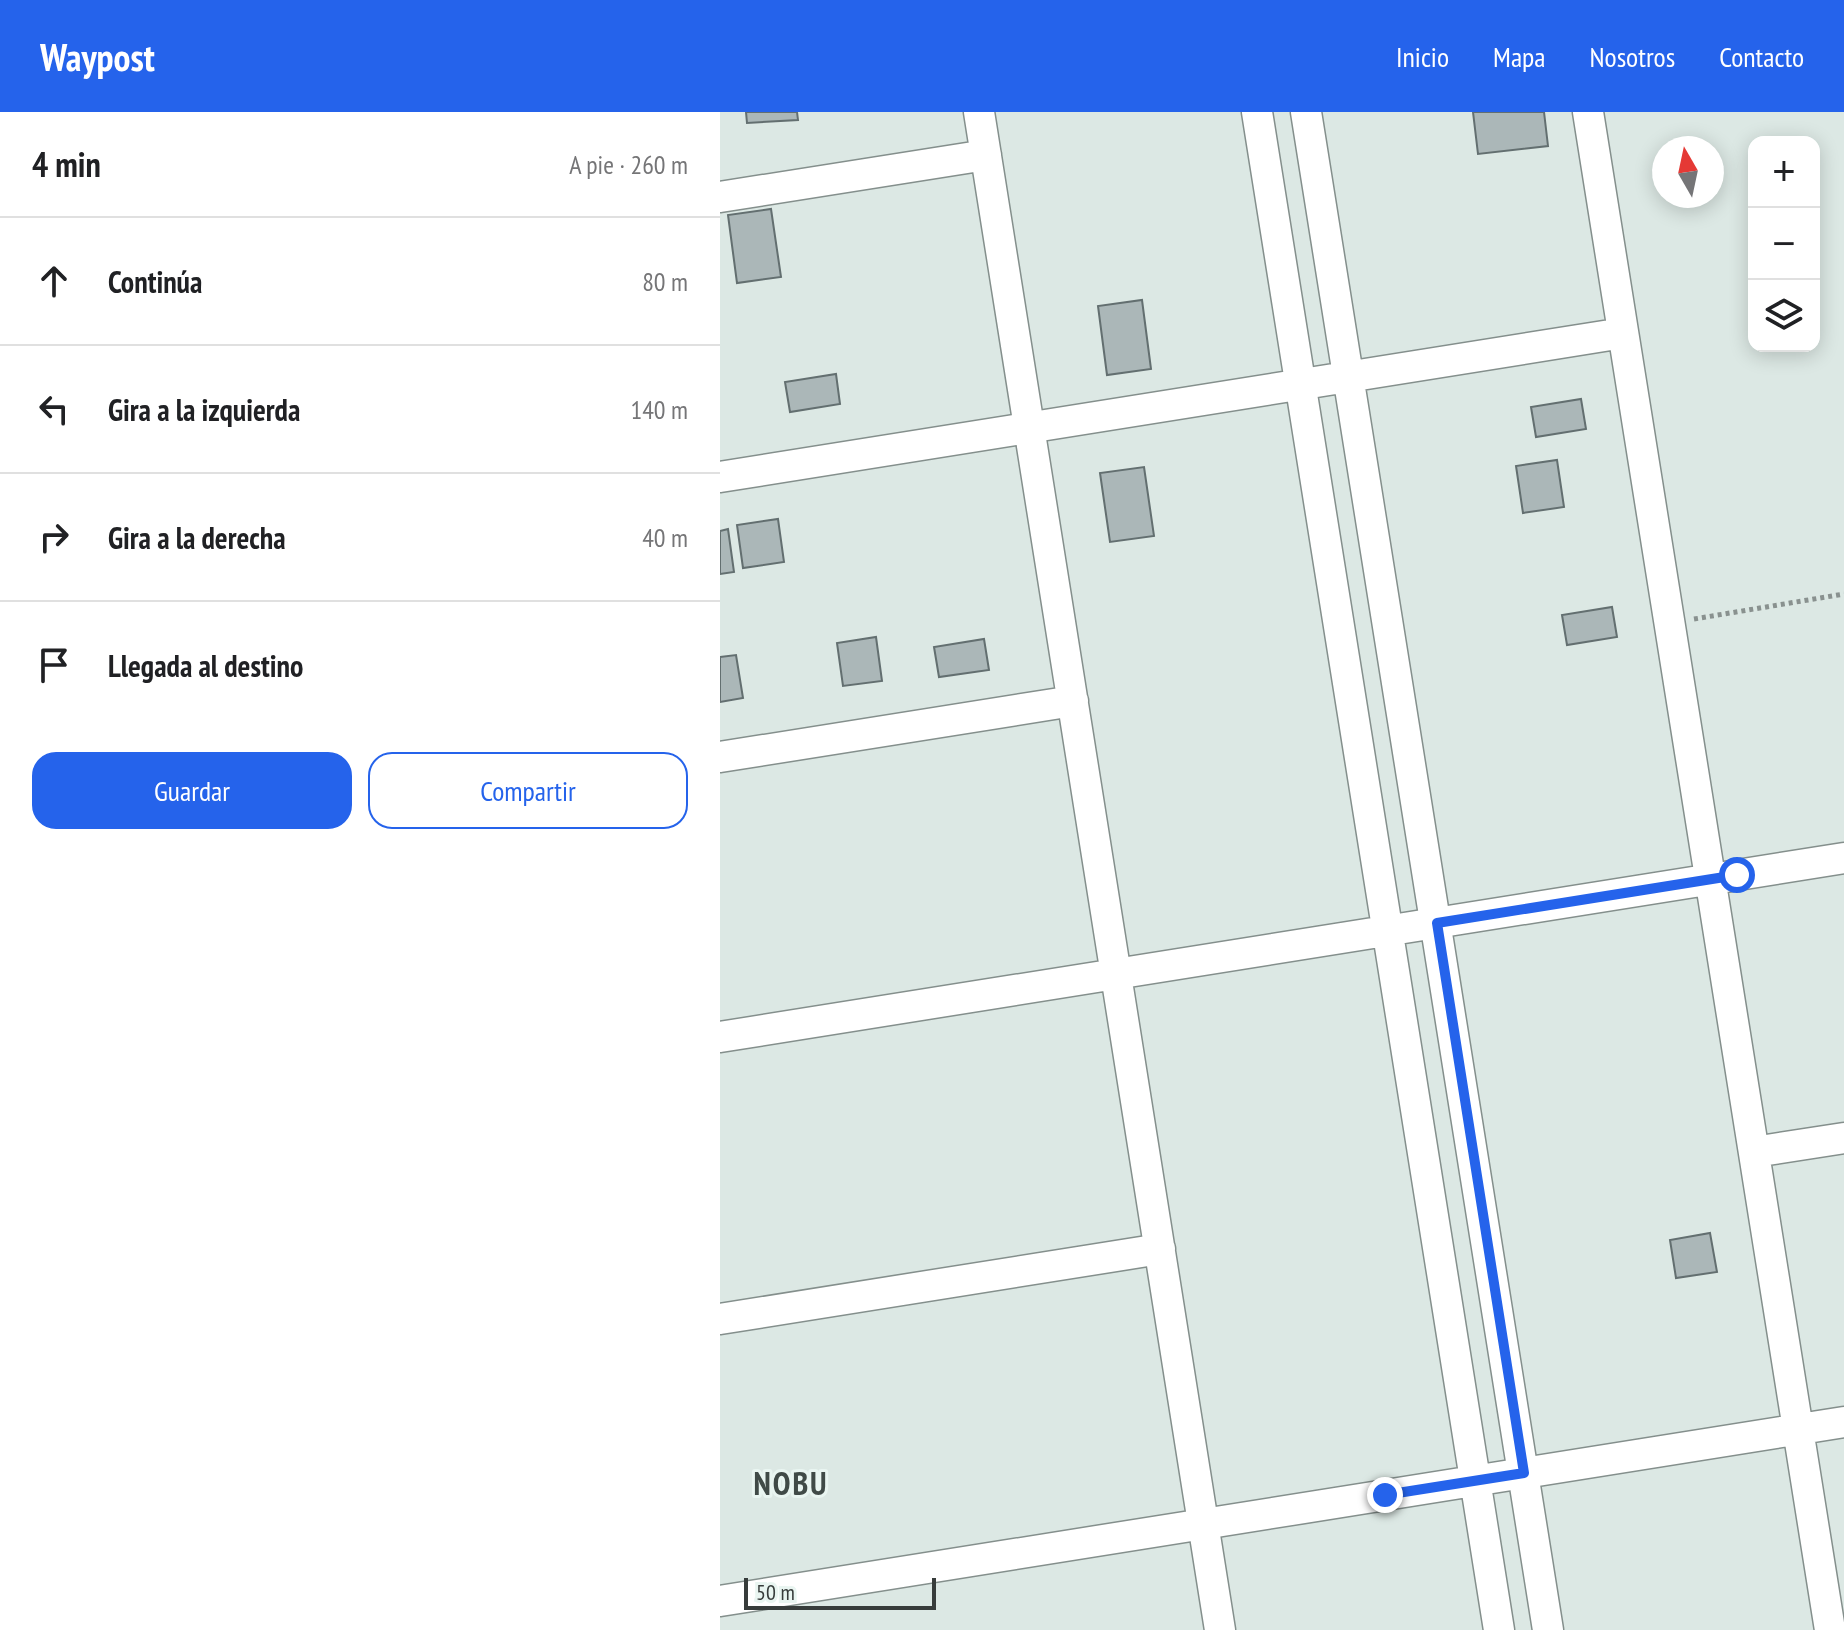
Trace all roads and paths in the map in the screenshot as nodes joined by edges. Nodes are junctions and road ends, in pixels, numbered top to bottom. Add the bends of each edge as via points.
1 (979, 112) edge
2 (1257, 112) edge
3 (1306, 112) edge
4 (1588, 112) edge
5 (986, 155) junction
6 (720, 197) edge
7 (1623, 333) junction
8 (1348, 377) junction
9 (1301, 384) junction
10 (1029, 428) junction
11 (720, 477) edge
12 (1844, 594) edge
13 (1670, 623) junction
14 (1073, 701) junction
15 (720, 757) edge
16 (1844, 858) edge
17 (1710, 880) junction
18 (1437, 923) junction
19 (1388, 931) junction
20 (1116, 974) junction
21 (720, 1037) edge
22 (1844, 1138) edge
23 (1754, 1152) junction
24 (1160, 1249) junction
25 (720, 1319) edge
26 (1844, 1422) edge
27 (1798, 1429) junction
28 (1524, 1473) junction
29 (1475, 1481) junction
30 (1203, 1524) junction
31 (720, 1601) edge
32 (1220, 1630) edge
33 (1499, 1630) edge
34 (1548, 1630) edge
35 (1830, 1630) edge

1 - 5 street
2 - 9 street
3 - 8 street
4 - 7 street
5 - 6 street
5 - 10 street
7 - 8 street
7 - 13 street
8 - 9 street
8 - 18 street
9 - 10 street
9 - 19 street
10 - 11 street
10 - 14 street
12 - 13 path
13 - 17 street
14 - 15 street
14 - 20 street
16 - 17 street
17 - 18 street
17 - 23 street
18 - 19 street
18 - 28 street
19 - 20 street
19 - 29 street
20 - 21 street
20 - 24 street
22 - 23 street
23 - 27 street
24 - 25 street
24 - 30 street
26 - 27 street
27 - 28 street
27 - 35 street
28 - 29 street
28 - 34 street
29 - 30 street
29 - 33 street
30 - 31 street
30 - 32 street

